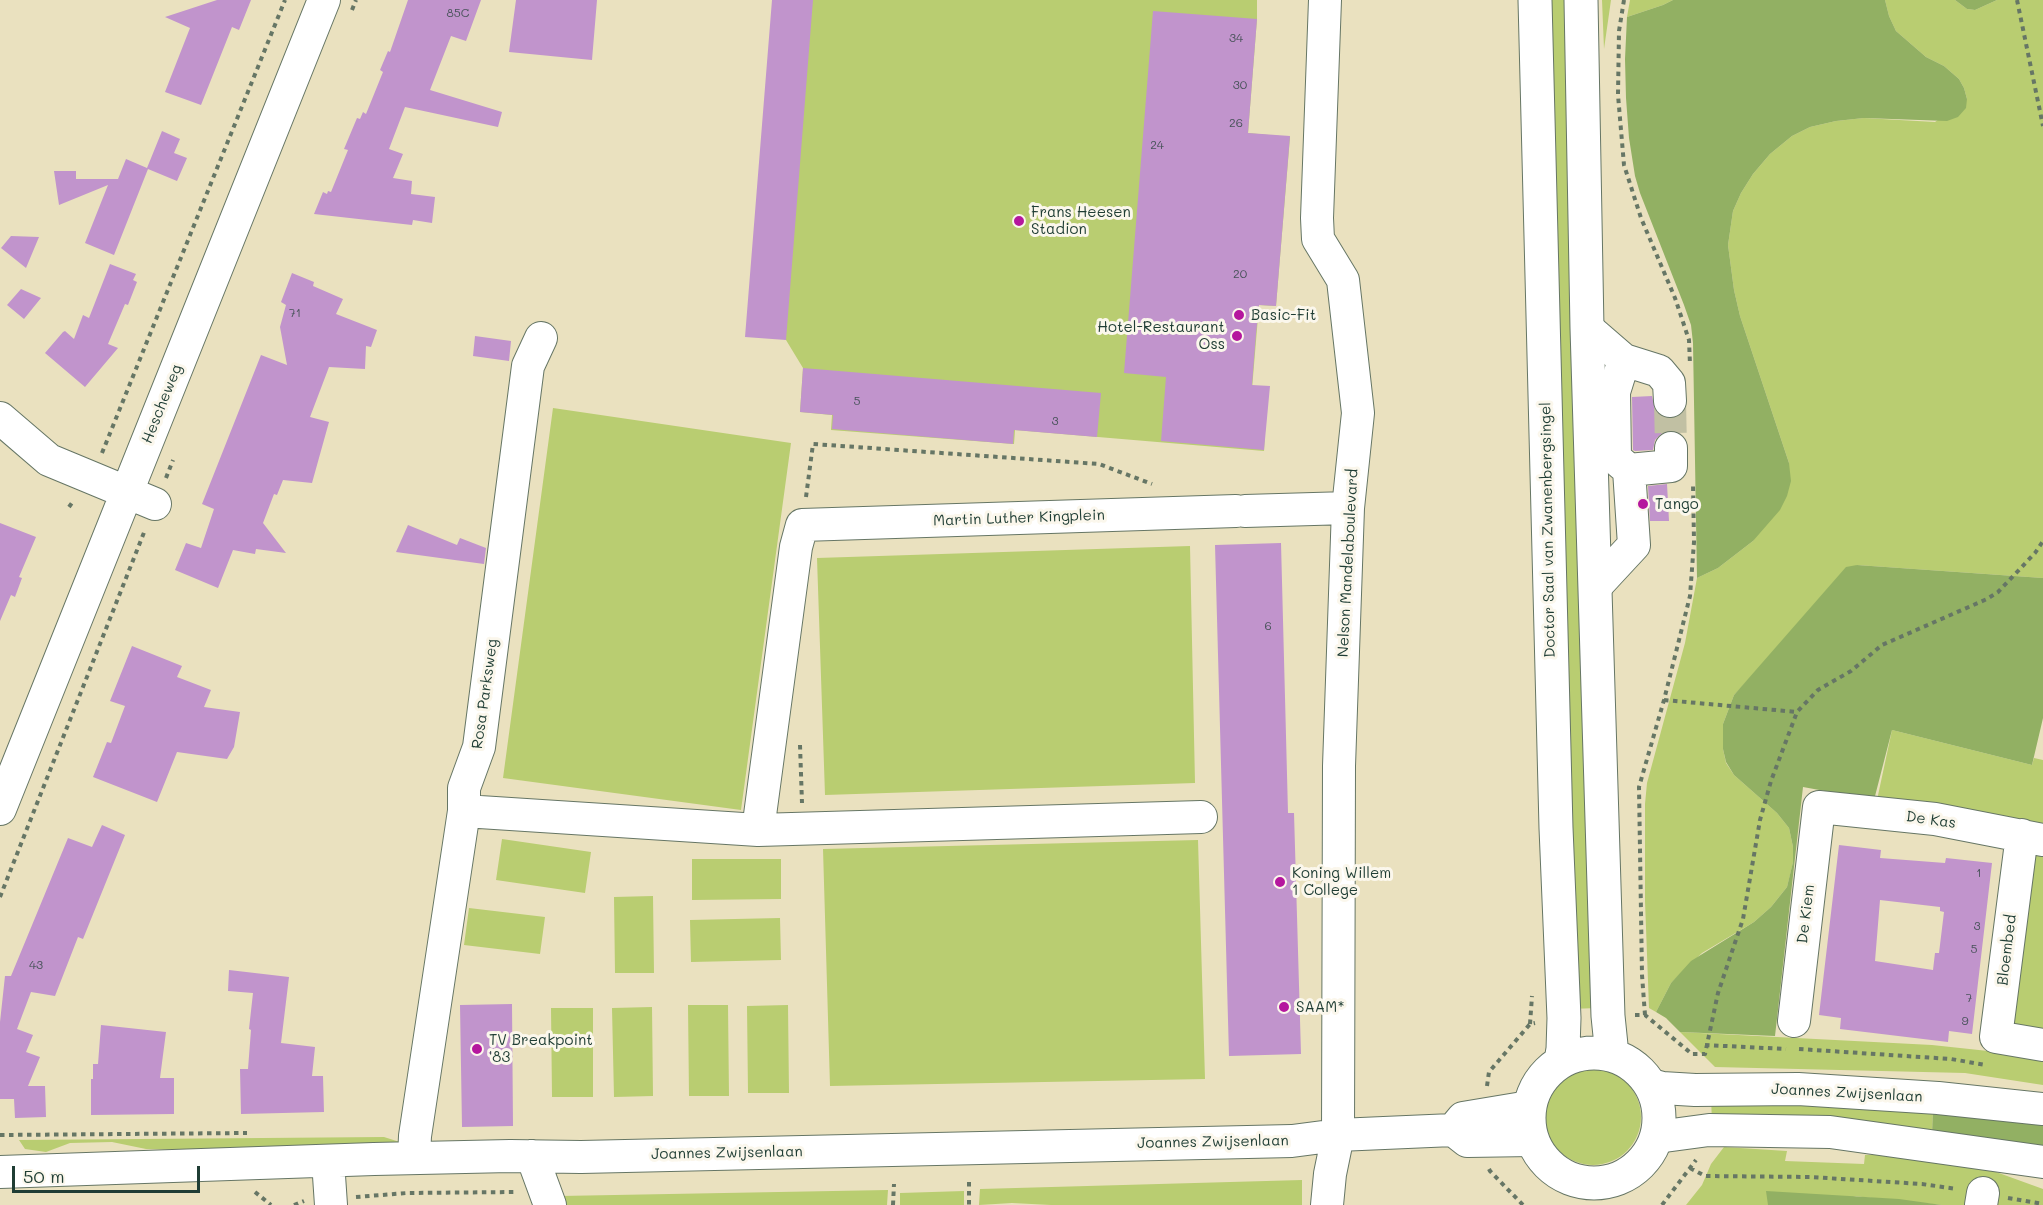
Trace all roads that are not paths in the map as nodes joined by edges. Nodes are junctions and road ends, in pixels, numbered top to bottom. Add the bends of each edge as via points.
1 (324, 0) edge
2 (1325, 0) edge
3 (1535, 0) edge
4 (1581, 0) edge
5 (1587, 328) junction
6 (541, 338) dead end
7 (1624, 360) junction
8 (1670, 401) tunnel mouth
9 (0, 418) edge
10 (1671, 448) tunnel mouth
11 (1629, 470) junction
12 (141, 499) junction
13 (1348, 508) junction
14 (1596, 586) junction
15 (1818, 807) joint
16 (0, 808) edge
17 (464, 811) junction
18 (1201, 817) dead end
19 (758, 830) junction
20 (2033, 838) edge
21 (1794, 1021) dead end
22 (2033, 1044) edge
23 (1612, 1055) junction
24 (1561, 1060) junction
25 (1651, 1085) junction
26 (1529, 1107) junction
27 (2043, 1109) edge
28 (1453, 1130) junction
29 (1338, 1135) junction
30 (1657, 1137) junction
31 (1532, 1140) junction
32 (532, 1156) junction
33 (414, 1158) junction
34 (328, 1161) junction
35 (2043, 1162) edge
36 (0, 1172) edge
37 (1568, 1191) edge
38 (1621, 1191) edge
39 (547, 1198) edge
40 (331, 1202) edge
41 (1327, 1205) edge

1 - 12 street, Hescheweg
2 - 13 street, Nelson Mandelaboulevard via 1317,229 1318,239 1343,280 1358,413
3 - 24 main road, Doctor Saal van Zwanenbergsingel via 1564,1018
4 - 5 main road
5 - 7 street
5 - 14 main road
6 - 17 street, Rosa Parksweg via 528,366 479,747 464,788
7 - 8 street via 1659,371 1669,383
7 - 11 street via 1614,392 1615,458
9 - 12 street via 49,460
10 - 11 street via 1671,466
11 - 14 street via 1634,544
12 - 16 street, Hescheweg
13 - 19 street, Martin Luther Kingplein via 802,525
13 - 29 street, Nelson Mandelaboulevard via 1339,766
14 - 23 main road via 1607,1004
15 - 20 street, De Kas via 1935,819
15 - 21 street, De Kiem
17 - 19 street
17 - 33 street, Rosa Parksweg
18 - 19 street
20 - 22 street, Bloembed via 1996,1037
23 - 24 main road via 1595,1052
23 - 25 main road via 1634,1066
24 - 26 main road via 1540,1080
25 - 27 street, Joannes Zwijsenlaan via 1695,1090 1798,1089
25 - 30 main road via 1659,1110
26 - 28 street, Joannes Zwijsenlaan via 1463,1118
26 - 31 main road
28 - 29 street, Joannes Zwijsenlaan
28 - 31 street, Joannes Zwijsenlaan via 1467,1141
29 - 32 street, Joannes Zwijsenlaan via 1292,1141
29 - 41 street, Nelson Mandelaboulevard
30 - 35 street via 1709,1130 1830,1132
30 - 38 main road
31 - 37 main road
32 - 33 street, Joannes Zwijsenlaan
32 - 39 street
33 - 34 street, Joannes Zwijsenlaan
34 - 36 street, Joannes Zwijsenlaan
34 - 40 street
37 - 38 main road via 1579,1182 1608,1182

